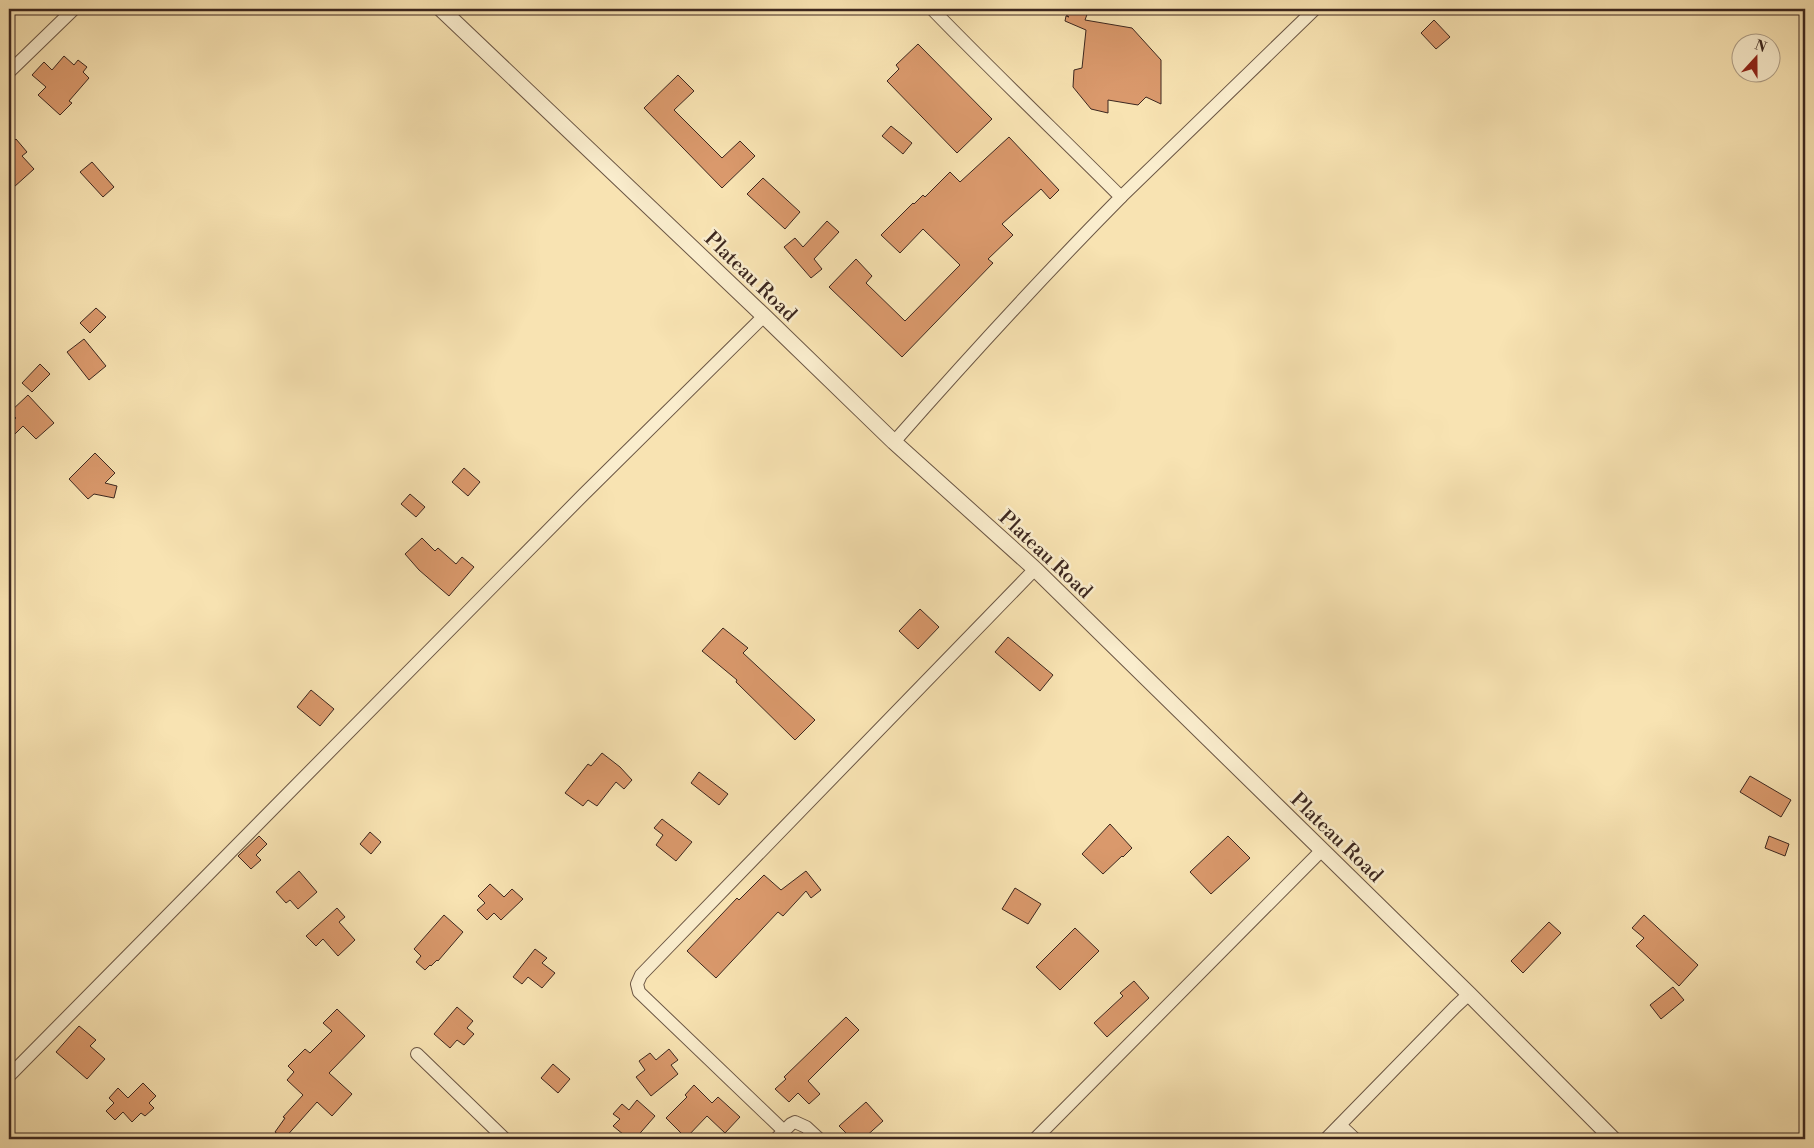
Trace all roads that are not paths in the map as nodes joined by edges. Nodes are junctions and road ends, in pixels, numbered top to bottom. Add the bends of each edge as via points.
1 (74, 9) edge
2 (441, 9) edge
3 (932, 9) edge
4 (1315, 9) edge
5 (9, 72) edge
6 (1121, 197) junction
7 (764, 316) junction
8 (894, 442) junction
9 (1035, 569) junction
10 (1322, 850) junction
11 (1469, 994) junction
12 (417, 1054) dead end
13 (9, 1076) edge
14 (1340, 1125) junction
15 (780, 1135) edge
16 (505, 1139) edge
17 (819, 1139) edge
18 (1035, 1139) edge
19 (1326, 1139) edge
20 (1355, 1139) edge
21 (1613, 1139) edge

1 - 5 street
2 - 7 street, Plateau Road
3 - 6 street
4 - 6 street
6 - 8 street via 1056,262
7 - 8 street, Plateau Road
7 - 13 street
8 - 9 street, Plateau Road
9 - 10 street, Plateau Road
9 - 15 street via 641,975 637,984 639,992
10 - 11 street, Plateau Road
10 - 18 street
11 - 14 street
11 - 21 street, Plateau Road
12 - 16 street
14 - 19 street
14 - 20 street
15 - 17 street via 791,1124 799,1123

